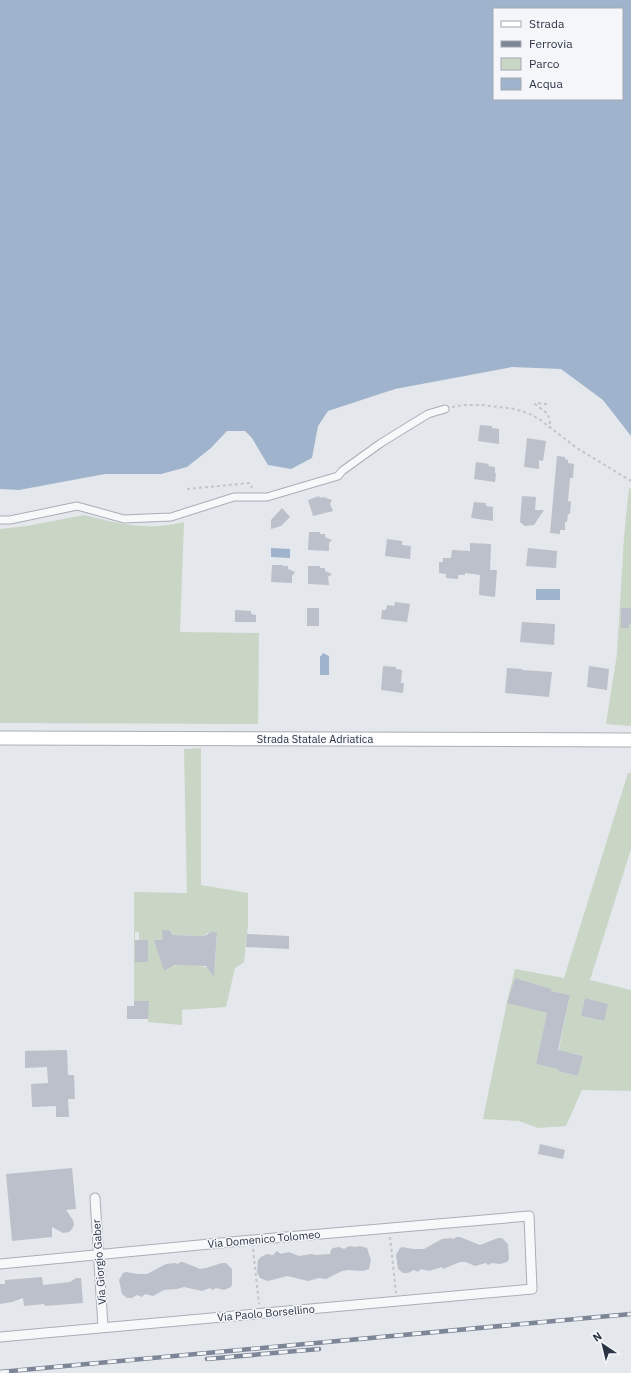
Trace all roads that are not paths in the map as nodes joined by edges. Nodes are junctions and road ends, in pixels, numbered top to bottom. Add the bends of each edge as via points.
1 (445, 409) road end
2 (0, 520) edge
3 (0, 738) edge
4 (631, 740) edge
5 (95, 1198) dead end
6 (98, 1254) junction
7 (0, 1264) edge
8 (532, 1289) joint
9 (103, 1327) junction
10 (0, 1337) edge

1 - 2 street via 428,414 381,443 338,476 267,497 234,497 171,517 124,519 77,506
3 - 4 main road, Strada Statale Adriatica
5 - 6 street, Via Giorgio Gaber
6 - 7 street, Via Domenico Tolomeo
6 - 8 street, Via Domenico Tolomeo via 528,1216
6 - 9 street, Via Giorgio Gaber
8 - 9 street, Via Paolo Borsellino
9 - 10 street, Via Paolo Borsellino

